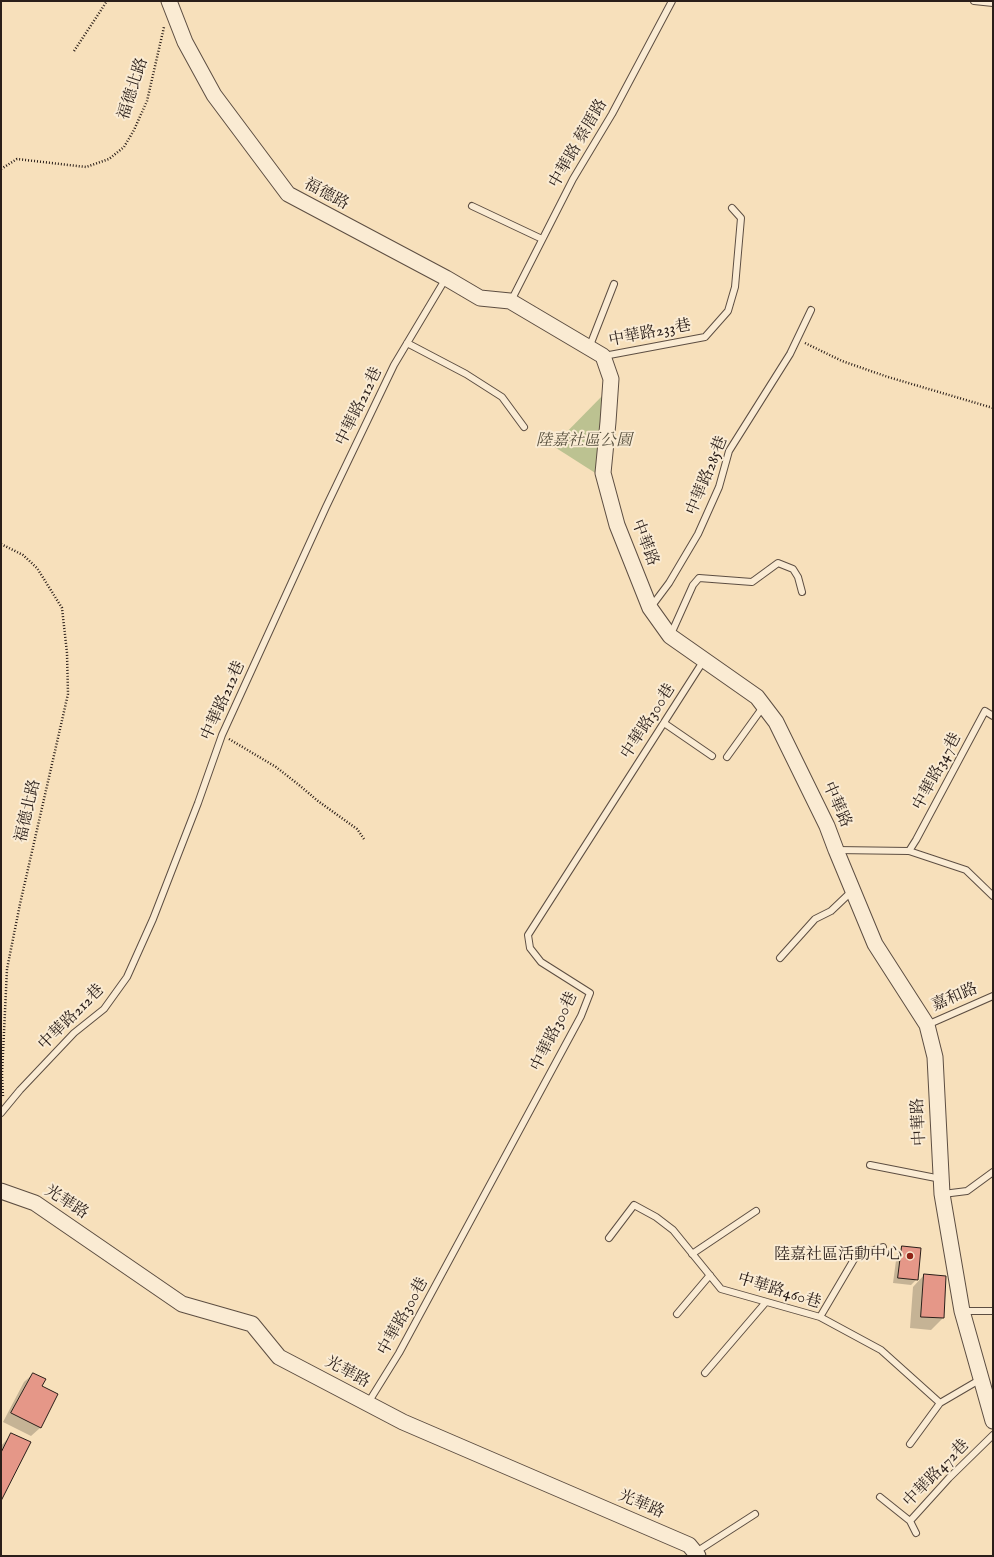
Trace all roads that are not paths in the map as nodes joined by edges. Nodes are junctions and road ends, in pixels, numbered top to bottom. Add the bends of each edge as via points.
1 (169, 1) edge
2 (672, 1) edge
3 (974, 1) edge
4 (993, 3) edge
5 (472, 206) dead end
6 (732, 208) dead end
7 (542, 239) junction
8 (446, 278) junction
9 (614, 284) dead end
10 (510, 302) junction
11 (811, 310) dead end
12 (407, 343) junction
13 (589, 348) junction
14 (603, 356) junction
15 (524, 427) dead end
16 (802, 592) dead end
17 (650, 608) junction
18 (670, 636) junction
19 (704, 660) junction
20 (764, 706) junction
21 (993, 716) edge
22 (664, 723) junction
23 (712, 756) dead end
24 (727, 757) dead end
25 (836, 850) junction
26 (909, 851) junction
27 (853, 890) junction
28 (993, 896) edge
29 (780, 958) dead end
30 (993, 996) edge
31 (927, 1025) junction
32 (3, 1111) edge
33 (870, 1165) dead end
34 (993, 1172) edge
35 (942, 1179) junction
36 (1, 1191) edge
37 (942, 1194) junction
38 (756, 1211) dead end
39 (609, 1238) dead end
40 (884, 1247) dead end
41 (692, 1254) junction
42 (710, 1275) junction
43 (766, 1302) junction
44 (962, 1310) junction
45 (993, 1311) edge
46 (677, 1314) dead end
47 (820, 1318) junction
48 (705, 1373) dead end
49 (981, 1379) junction
50 (940, 1403) junction
51 (368, 1404) junction
52 (993, 1421) edge
53 (993, 1435) edge
54 (910, 1444) dead end
55 (880, 1497) dead end
56 (755, 1514) dead end
57 (910, 1521) junction
58 (916, 1533) dead end
59 (697, 1554) edge

1 - 8 street, 福德路 via 185,42 214,94 288,194
2 - 7 lane, 中華路 蔡厝路 via 612,114 573,178
3 - 4 lane
5 - 7 lane
6 - 14 lane, 中華路233巷 via 741,218 735,287 728,311 705,337
7 - 10 lane, 中華路 蔡厝路
8 - 10 street, 福德路 via 480,298
8 - 12 lane, 中華路212巷
9 - 13 lane
10 - 13 street
11 - 17 lane, 中華路285巷 via 790,354 729,451 719,487 698,534 669,583
12 - 15 lane via 466,374 502,397
12 - 32 lane, 中華路212巷 via 326,507 222,735 153,919 127,977 104,1009 74,1033
13 - 14 street
14 - 17 street, 中華路 via 611,379 603,473 617,525
16 - 18 lane via 793,569 778,563 752,582 699,578 693,585
17 - 18 street, 中華路
18 - 19 street, 中華路
19 - 20 street, 中華路 via 757,697
19 - 22 lane, 中華路300巷
20 - 24 lane
20 - 25 street, 中華路 via 776,722 827,826
21 - 26 lane, 中華路347巷 via 985,711
22 - 23 lane
22 - 51 lane, 中華路300巷 via 528,935 530,948 541,962 590,993 581,1016 399,1353
25 - 26 lane
25 - 27 street, 中華路
26 - 28 lane via 966,870
27 - 29 lane via 831,911 815,919
27 - 31 street, 中華路 via 875,944
30 - 31 lane, 嘉和路
31 - 35 street, 中華路 via 935,1056
33 - 35 lane
34 - 37 lane via 967,1191
35 - 37 street, 中華路
36 - 51 street, 光華路 via 35,1202 182,1304 252,1324 279,1357
37 - 44 street, 中華路
38 - 41 lane
39 - 41 lane, 中華路460巷 via 634,1205 673,1230
40 - 47 lane via 856,1256
41 - 42 lane, 中華路460巷
42 - 43 lane, 中華路460巷 via 722,1289
42 - 46 lane
43 - 47 lane, 中華路460巷
43 - 48 lane
44 - 45 lane
44 - 49 street, 中華路
47 - 50 lane, 中華路460巷 via 881,1350
49 - 50 lane
49 - 52 street, 中華路
50 - 54 lane
51 - 59 street, 光華路 via 403,1422 689,1545
53 - 57 lane, 中華路472巷
55 - 57 lane, 中華路472巷
56 - 59 lane
57 - 58 lane

